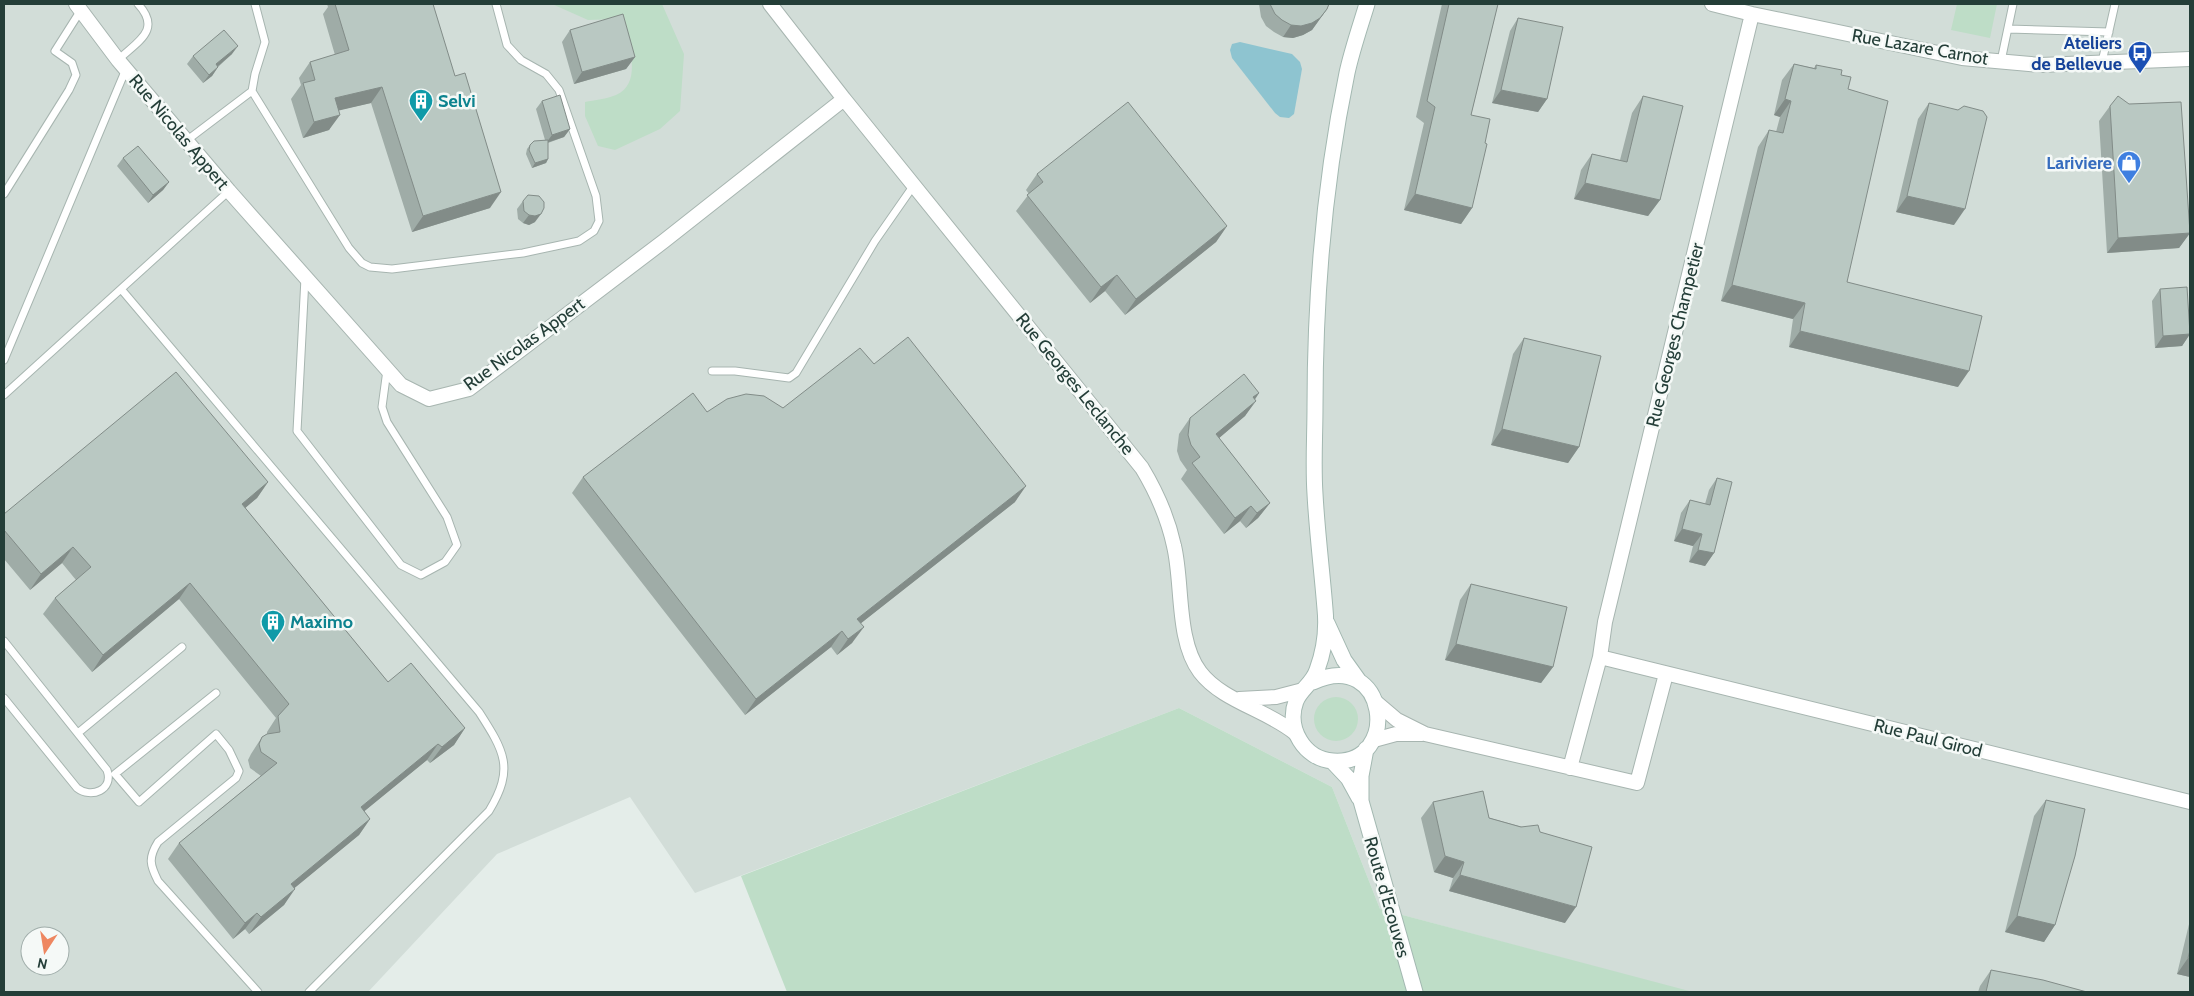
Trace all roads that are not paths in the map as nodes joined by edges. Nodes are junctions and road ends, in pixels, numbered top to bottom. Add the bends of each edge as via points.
1 (138, 4) edge
2 (255, 4) edge
3 (496, 4) edge
4 (770, 4) edge
5 (1367, 4) edge
6 (1712, 4) edge
7 (2013, 4) edge
8 (2115, 4) edge
9 (78, 6) edge
10 (1752, 14) junction
11 (2008, 29) junction
12 (2109, 32) junction
13 (2190, 59) edge
14 (2001, 62) junction
15 (2102, 62) junction
16 (122, 64) junction
17 (252, 91) junction
18 (844, 99) junction
19 (186, 141) junction
20 (914, 185) junction
21 (229, 192) junction
22 (4, 194) edge
23 (305, 277) junction
24 (121, 289) junction
25 (4, 360) edge
26 (387, 370) junction
27 (712, 371) dead end
28 (4, 395) edge
29 (1326, 622) junction
30 (4, 641) edge
31 (182, 646) dead end
32 (1600, 656) junction
33 (1666, 674) junction
34 (1359, 681) junction
35 (1308, 686) junction
36 (216, 693) dead end
37 (4, 698) edge
38 (1236, 699) junction
39 (1377, 704) junction
40 (78, 733) junction
41 (1295, 733) junction
42 (1426, 734) junction
43 (1370, 744) junction
44 (1332, 761) junction
45 (1570, 768) junction
46 (112, 775) junction
47 (1361, 801) junction
48 (2190, 802) edge
49 (258, 992) edge
50 (309, 992) edge
51 (1415, 992) edge

1 - 16 lane via 150,23 147,33
2 - 17 lane via 265,42
3 - 17 lane via 507,45 521,60 546,74 559,90 596,196 599,221 594,231 579,241 514,254 392,269 370,267 349,248
4 - 18 street
5 - 29 main road via 1347,71 1335,139 1322,240 1315,345 1315,493
6 - 10 street, Rue Lazare Carnot
7 - 11 lane
8 - 12 lane
9 - 16 street, Rue Nicolas Appert
9 - 22 lane via 55,51 72,63 76,75 70,90
10 - 14 street, Rue Lazare Carnot via 1962,58
10 - 32 street, Rue Georges Champetier via 1614,585
11 - 12 lane
11 - 14 lane
12 - 15 lane
13 - 15 street, Rue Lazare Carnot
14 - 15 street, Rue Lazare Carnot via 2041,65
16 - 19 street, Rue Nicolas Appert
16 - 25 lane
17 - 19 lane
18 - 20 street, Rue Georges Leclanche
18 - 26 street, Rue Nicolas Appert via 469,389 429,399 401,385
19 - 21 street, Rue Nicolas Appert
20 - 27 lane via 875,241 796,373 789,378
20 - 38 street, Rue Georges Leclanche via 1142,468 1160,501 1174,546 1193,660 1207,680
21 - 23 street, Rue Nicolas Appert
21 - 24 lane
23 - 26 street, Rue Nicolas Appert
23 - 26 lane via 297,430 401,565 421,575 446,562 457,545 447,517 387,422 382,407
24 - 28 lane
24 - 50 lane via 479,712 499,743 505,769 500,793 489,811
29 - 34 main road via 1344,660
29 - 35 main road via 1322,654
30 - 40 lane
31 - 40 lane
32 - 33 street
32 - 45 street, Rue Georges Champetier
33 - 45 street via 1637,783
33 - 48 street, Rue Paul Girod
34 - 35 main road via 1336,675 1324,677
34 - 39 main road
35 - 38 street via 1276,697
35 - 41 main road via 1293,710
36 - 46 lane
37 - 46 lane via 84,793 102,789
38 - 41 street, Rue Georges Leclanche via 1273,717
39 - 42 street via 1397,720
39 - 43 main road via 1378,728
40 - 46 lane
41 - 44 main road via 1310,753
42 - 43 street via 1396,734
42 - 45 street
43 - 44 main road via 1356,756
43 - 47 main road via 1360,776
44 - 47 main road via 1348,778
46 - 49 lane via 139,802 216,734 229,750 239,771 236,778 158,842 151,854 152,869 158,881
47 - 51 main road, Route d'Ecouves

